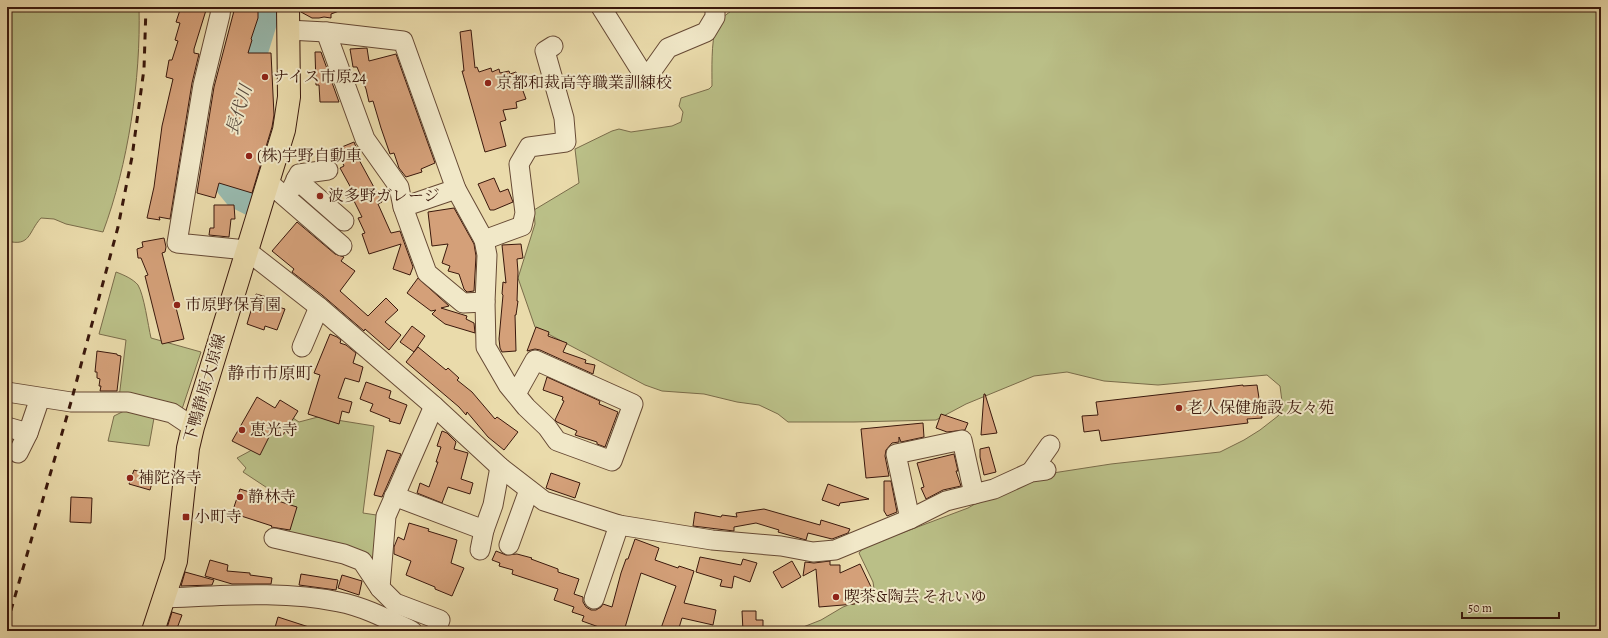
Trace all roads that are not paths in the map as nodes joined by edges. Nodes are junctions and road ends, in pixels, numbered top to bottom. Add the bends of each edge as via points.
1 (221, 7) edge
2 (288, 7) edge
3 (601, 7) edge
4 (715, 7) edge
5 (288, 30) junction
6 (326, 32) junction
7 (553, 46) dead end
8 (328, 170) dead end
9 (296, 179) junction
10 (268, 182) junction
11 (456, 189) junction
12 (287, 198) junction
13 (403, 207) junction
14 (344, 221) dead end
15 (484, 240) junction
16 (342, 246) dead end
17 (246, 250) junction
18 (485, 302) junction
19 (319, 306) junction
20 (302, 347) dead end
21 (7, 392) edge
22 (516, 394) junction
23 (40, 398) junction
24 (434, 406) junction
25 (7, 426) edge
26 (193, 427) junction
27 (28, 433) junction
28 (1050, 445) dead end
29 (18, 453) dead end
30 (500, 467) junction
31 (529, 490) junction
32 (974, 494) junction
33 (394, 496) junction
34 (910, 518) junction
35 (619, 525) junction
36 (484, 530) junction
37 (274, 538) dead end
38 (509, 545) dead end
39 (480, 550) dead end
40 (380, 588) junction
41 (163, 598) junction
42 (594, 599) dead end
43 (153, 631) edge
44 (412, 631) edge
45 (436, 631) edge

1 - 17 street via 203,85 177,242
2 - 5 main road, 下鴨静原大原線
3 - 4 street via 646,79 668,48 706,32 715,17
5 - 6 street
5 - 10 main road, 下鴨静原大原線 via 289,97 284,130
6 - 11 street via 403,41
6 - 13 street via 365,139 399,187
7 - 15 street via 545,51 564,118 566,142 529,147 519,164 525,213 522,226
8 - 9 street via 299,174
9 - 12 street
9 - 14 street via 330,200
10 - 12 street
10 - 17 main road, 下鴨静原大原線
11 - 13 street
11 - 15 street
12 - 16 street
13 - 18 street via 427,273 463,303
15 - 18 street via 487,255
17 - 19 street
17 - 26 main road, 下鴨静原大原線
18 - 22 street via 486,347
19 - 20 street
19 - 24 street
21 - 23 street
22 - 22 street via 547,427 557,442 612,461 633,404 535,360
23 - 26 street via 71,402 128,402 172,413
23 - 27 street
24 - 30 street
24 - 33 street
25 - 27 street
26 - 41 main road, 下鴨静原大原線 via 188,448 176,561
27 - 29 street
28 - 32 street via 1038,471 994,489
30 - 31 street
30 - 36 street via 493,505
31 - 35 street via 544,501
31 - 38 street
32 - 34 street via 946,501
32 - 34 street via 962,440 896,454
33 - 36 street
33 - 40 street via 386,516
34 - 35 street via 835,550 813,552 781,546 712,540
35 - 42 street
36 - 39 street
37 - 40 street via 344,554 362,561
40 - 45 street via 395,603 440,620
41 - 43 main road, 下鴨静原大原線
41 - 44 street via 259,595 318,598 369,611

